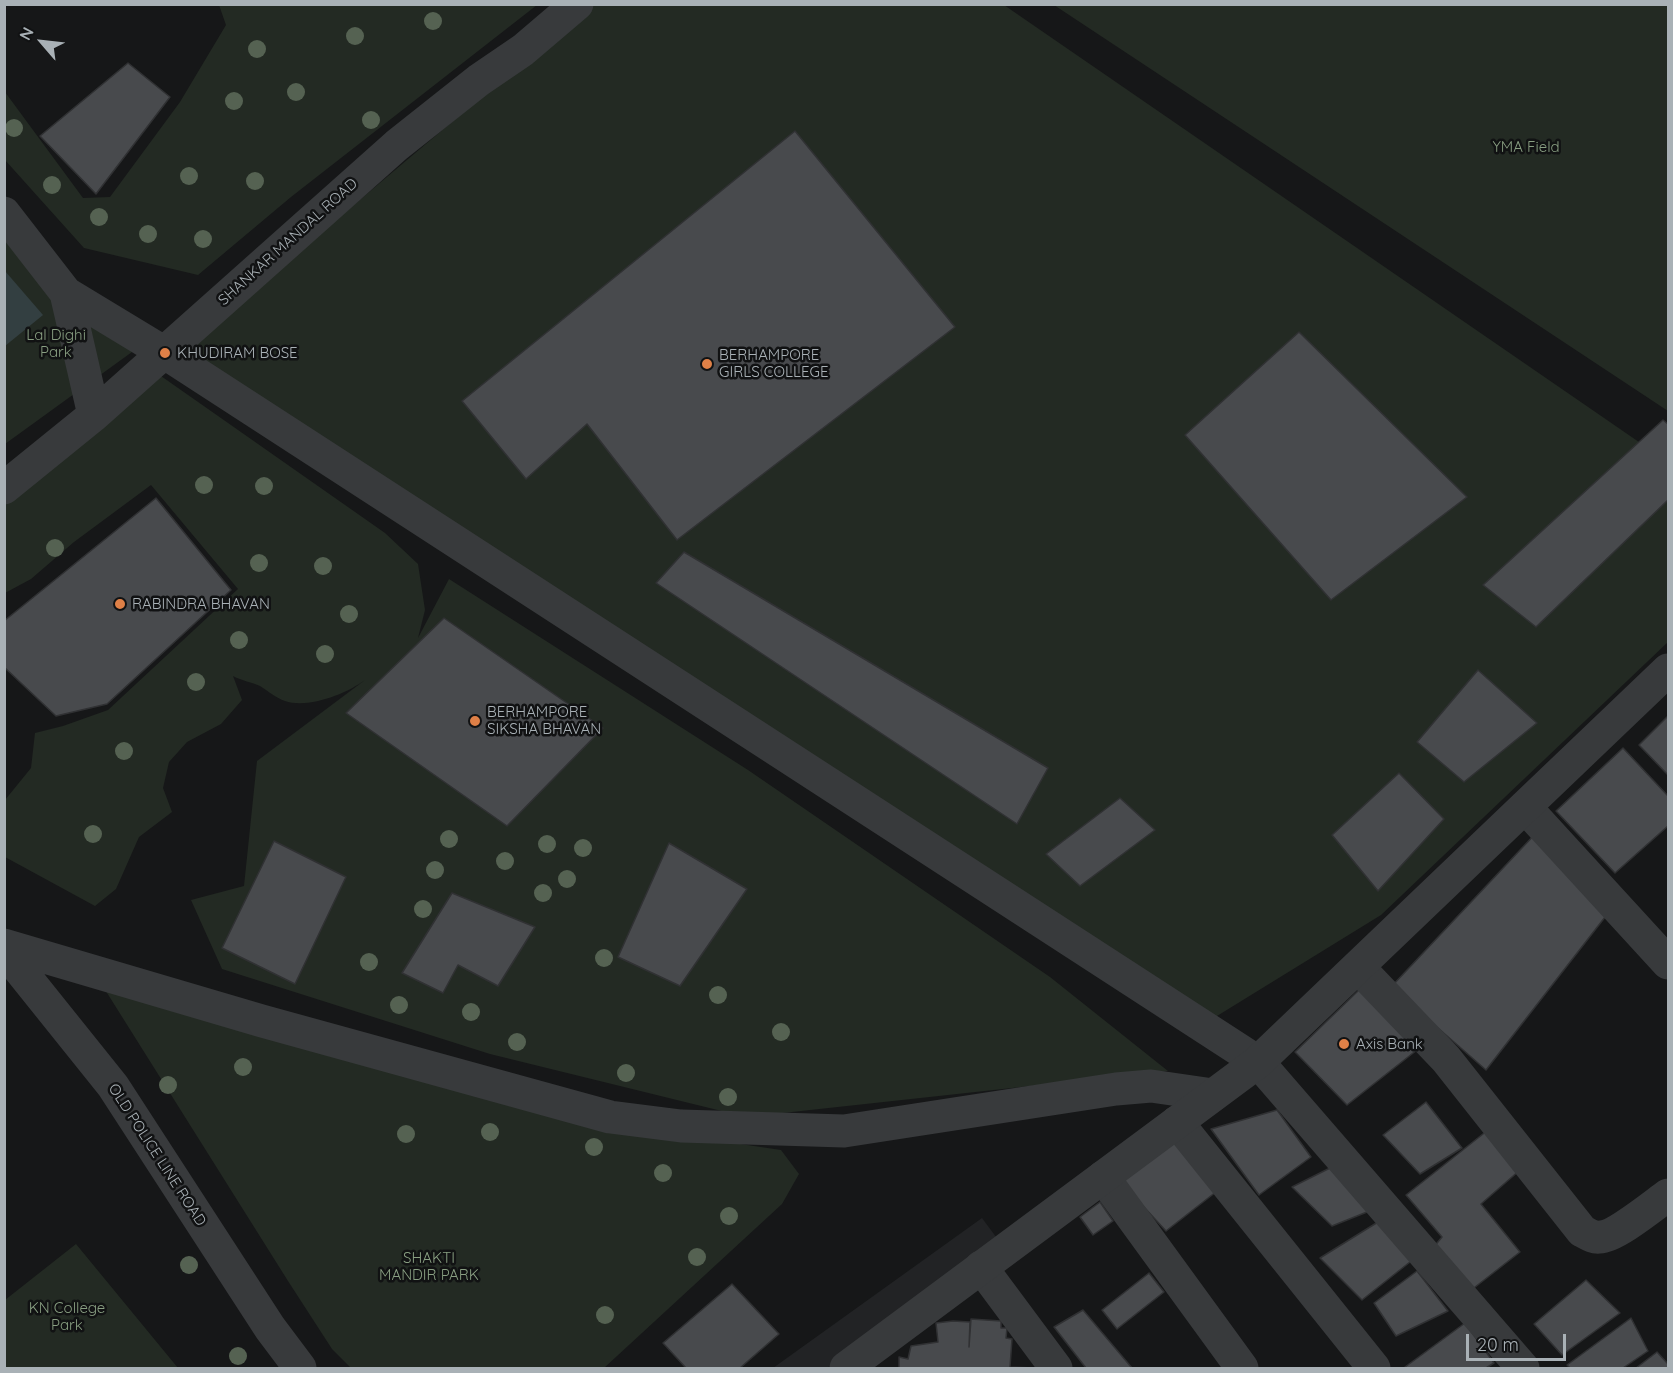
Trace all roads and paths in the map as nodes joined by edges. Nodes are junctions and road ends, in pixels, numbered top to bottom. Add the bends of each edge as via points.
1 (578, 4) edge
2 (4, 213) edge
3 (66, 293) junction
4 (165, 353) junction
5 (94, 415) junction
6 (4, 488) edge
7 (1668, 670) edge
8 (1525, 807) junction
9 (4, 945) edge
10 (4, 950) edge
11 (1668, 963) edge
12 (1358, 967) junction
13 (1258, 1062) junction
14 (1213, 1095) junction
15 (1177, 1122) junction
16 (1103, 1177) junction
17 (1668, 1196) edge
18 (981, 1267) junction
19 (863, 1363) edge
20 (300, 1368) edge
21 (1056, 1368) edge
22 (1242, 1368) edge
23 (1374, 1368) edge
24 (1524, 1368) edge

1 - 4 street, SHANKAR MANDAL ROAD via 397,146
2 - 3 street
3 - 4 street
3 - 5 street
4 - 5 street, SHANKAR MANDAL ROAD
4 - 13 street
5 - 6 street, SHANKAR MANDAL ROAD
7 - 8 street
8 - 11 street
8 - 12 street
9 - 14 street via 610,1117 681,1126 844,1131 1127,1088 1151,1086
10 - 20 street, OLD POLICE LINE ROAD via 112,1086
12 - 13 street
12 - 17 street via 1446,1059 1582,1231 1592,1237 1604,1237
13 - 14 street
13 - 24 street
14 - 15 street
15 - 16 street
15 - 23 street
16 - 18 street
16 - 22 street
18 - 19 street
18 - 21 street

